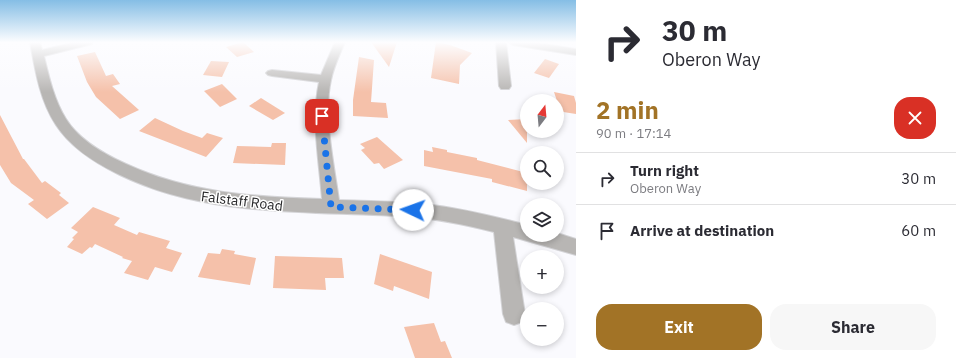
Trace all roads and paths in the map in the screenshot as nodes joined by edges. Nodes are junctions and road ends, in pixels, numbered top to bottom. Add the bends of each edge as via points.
1 (39, 59) edge
2 (332, 59) edge
3 (503, 59) edge
4 (272, 73) dead end
5 (325, 79) junction
6 (505, 86) dead end
7 (331, 207) junction
8 (502, 226) junction
9 (520, 231) edge
10 (559, 242) edge
11 (576, 247) edge
12 (514, 314) dead end

1 - 7 street, Falstaff Road via 52,108 62,124 97,156 121,170 168,188 243,204
2 - 5 street
3 - 6 street
4 - 5 street
5 - 7 street via 322,116
7 - 8 street, Falstaff Road via 413,210
8 - 9 street, Falstaff Road
8 - 12 street
10 - 11 street

